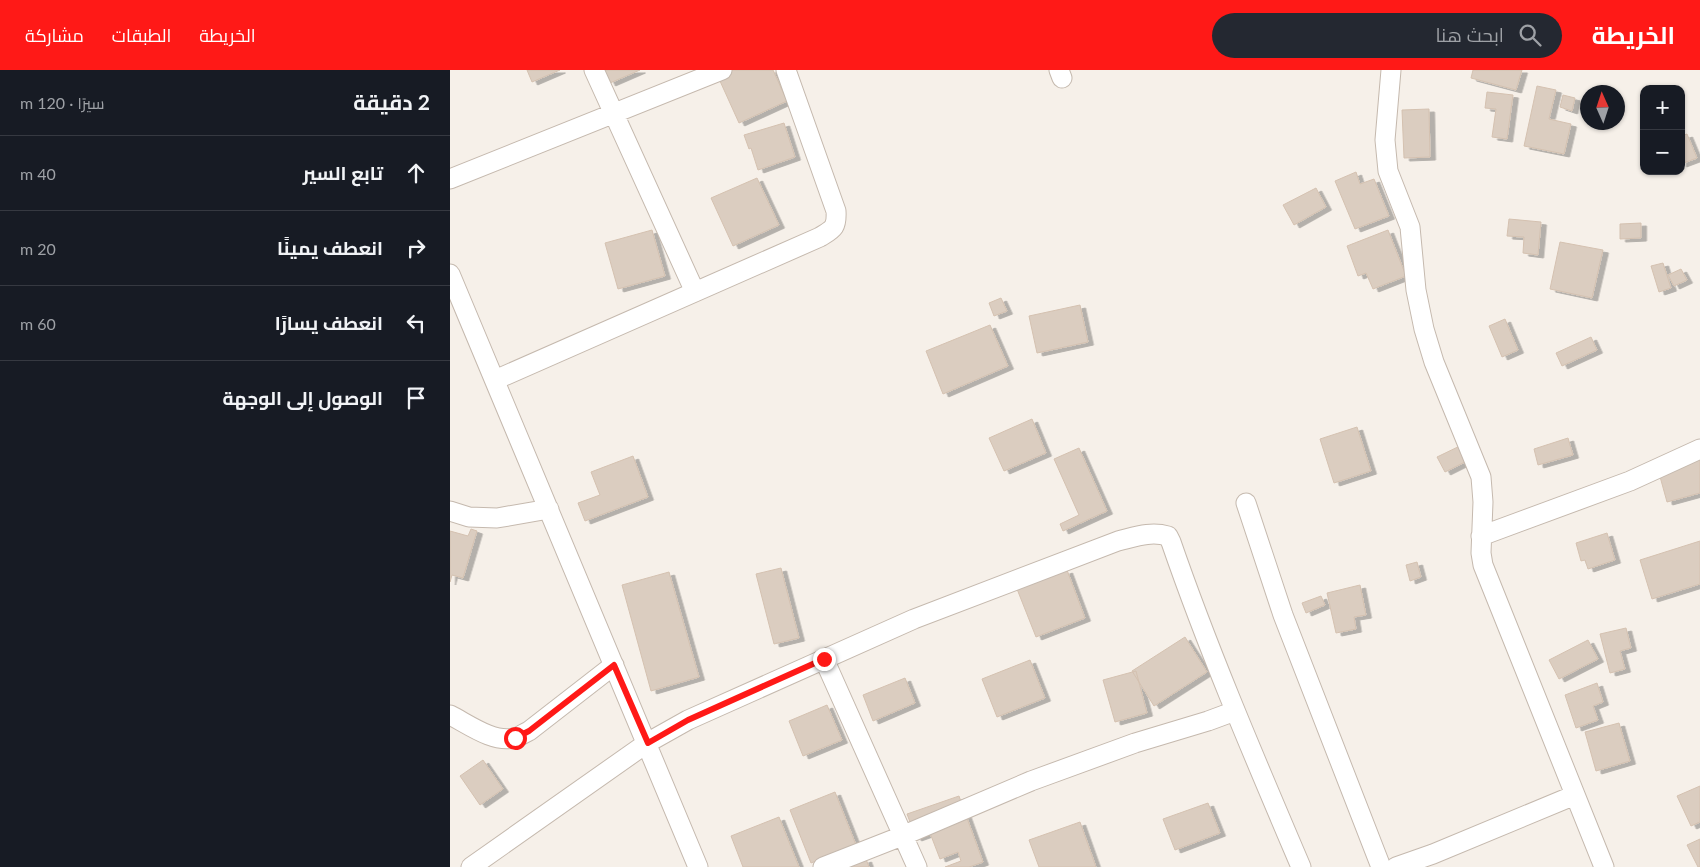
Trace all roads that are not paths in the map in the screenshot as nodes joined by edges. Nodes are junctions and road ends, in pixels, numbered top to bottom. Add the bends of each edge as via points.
1 (594, 70) edge
2 (722, 70) edge
3 (786, 70) edge
4 (1391, 70) edge
5 (613, 113) junction
6 (450, 179) edge
7 (450, 274) edge
8 (695, 292) junction
9 (495, 380) junction
10 (1700, 449) edge
11 (1246, 503) dead end
12 (549, 509) junction
13 (450, 511) edge
14 (1481, 536) junction
15 (824, 659) junction
16 (614, 665) junction
17 (1235, 711) junction
18 (450, 716) edge
19 (648, 743) junction
20 (1575, 795) junction
21 (902, 836) junction
22 (471, 867) edge
23 (698, 867) edge
24 (824, 867) edge
25 (917, 867) edge
26 (1301, 867) edge
27 (1381, 867) edge
28 (1396, 867) edge
29 (1604, 867) edge

1 - 5 street
2 - 5 street
3 - 8 street via 836,211 837,222 820,237
4 - 14 street via 1385,140 1388,171 1410,227 1416,290 1434,362 1482,477
5 - 6 street
5 - 8 street
7 - 9 street
8 - 9 street
9 - 12 street
10 - 14 street via 1630,481
11 - 27 street via 1284,615
12 - 13 street via 497,518 469,517
12 - 16 street
14 - 20 street via 1487,577
15 - 17 street via 914,619 1118,541 1158,534 1168,536 1171,542
15 - 19 street via 688,720
15 - 21 street
16 - 18 street via 529,731 515,738 503,739
16 - 19 street
17 - 21 street via 1040,778
17 - 26 street
19 - 22 street
19 - 23 street
20 - 28 street
20 - 29 street
21 - 24 street
21 - 25 street

